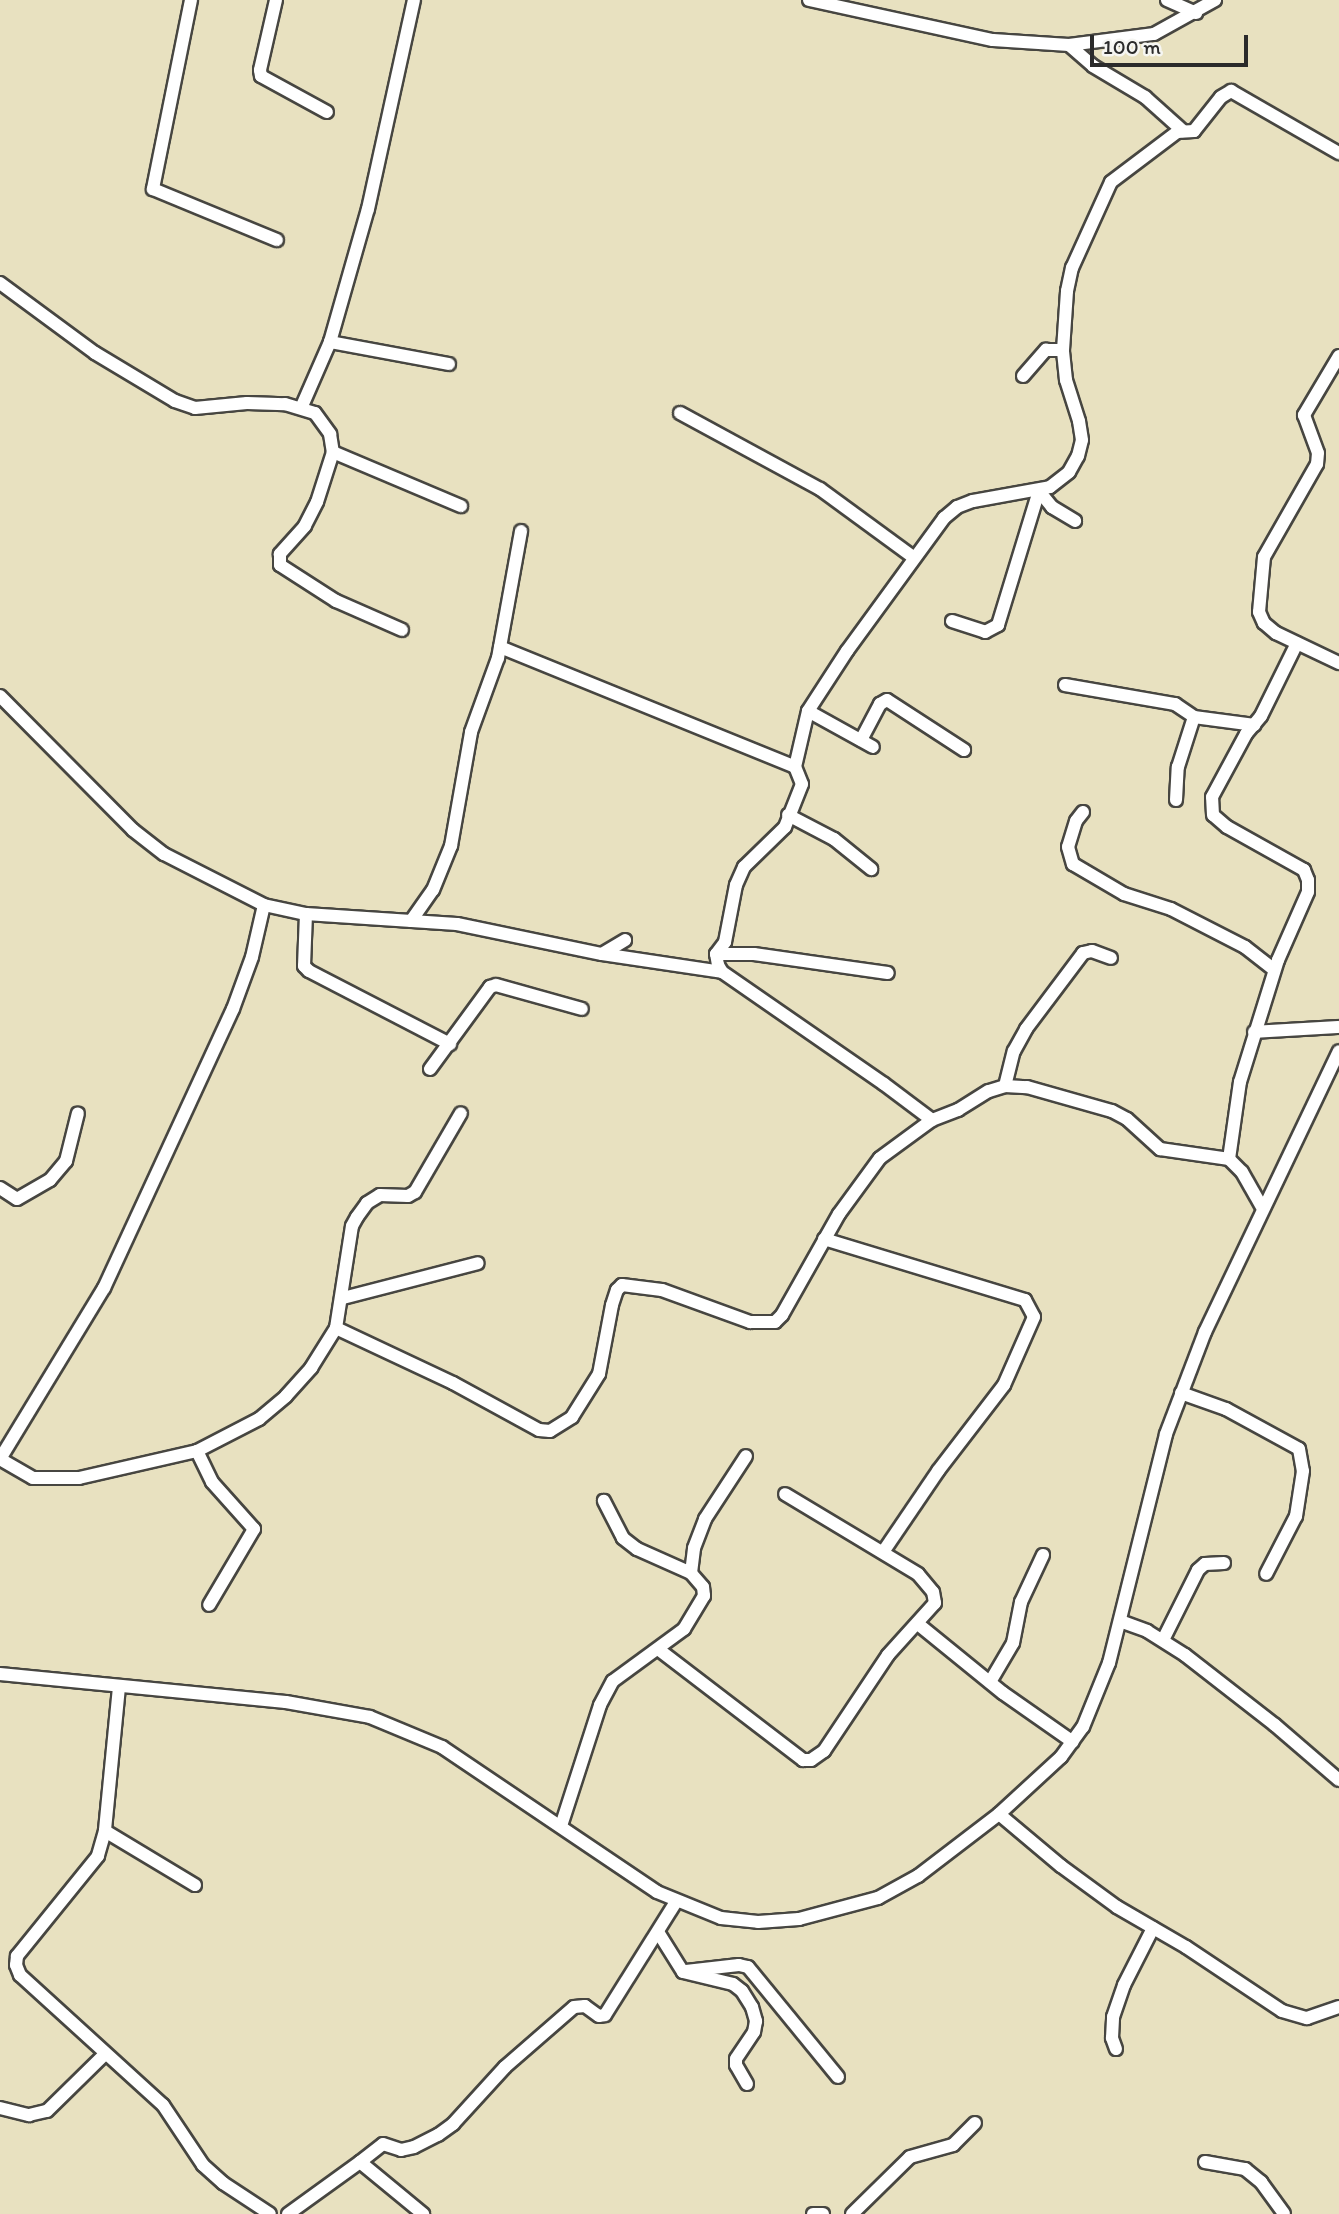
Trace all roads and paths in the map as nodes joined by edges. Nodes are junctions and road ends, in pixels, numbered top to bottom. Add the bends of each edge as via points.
1 (191, 0) edge
2 (276, 0) edge
3 (414, 0) edge
4 (809, 0) edge
5 (1167, 0) edge
6 (1215, 0) edge
7 (1196, 13) junction
8 (1069, 46) junction
9 (327, 112) dead end
10 (1183, 131) junction
11 (1339, 153) edge
12 (276, 240) dead end
13 (0, 283) edge
14 (330, 342) junction
15 (1063, 350) junction
16 (1337, 363) edge
17 (449, 364) dead end
18 (1023, 376) dead end
19 (302, 406) junction
20 (680, 413) dead end
21 (333, 452) junction
22 (1039, 491) junction
23 (461, 506) dead end
24 (1075, 521) dead end
25 (521, 531) dead end
26 (913, 557) junction
27 (952, 621) dead end
28 (402, 630) dead end
29 (1297, 643) junction
30 (500, 648) junction
31 (1339, 663) edge
32 (1065, 685) dead end
33 (0, 696) edge
34 (808, 711) junction
35 (1194, 717) junction
36 (1254, 725) junction
37 (964, 750) dead end
38 (794, 767) junction
39 (1176, 800) dead end
40 (1083, 812) dead end
41 (788, 816) junction
42 (871, 869) dead end
43 (264, 905) junction
44 (306, 914) junction
45 (411, 921) junction
46 (625, 940) dead end
47 (602, 954) junction
48 (716, 954) junction
49 (1111, 958) dead end
50 (1274, 970) junction
51 (722, 972) junction
52 (888, 974) dead end
53 (582, 1009) dead end
54 (1339, 1027) edge
55 (1254, 1032) junction
56 (450, 1044) junction
57 (1339, 1051) edge
58 (430, 1069) dead end
59 (1005, 1086) junction
60 (78, 1113) dead end
61 (461, 1113) dead end
62 (932, 1120) junction
63 (1229, 1159) junction
64 (0, 1188) edge
65 (1262, 1207) junction
66 (824, 1239) junction
67 (478, 1263) dead end
68 (343, 1298) junction
69 (336, 1328) junction
70 (1181, 1393) junction
71 (197, 1451) junction
72 (746, 1456) dead end
73 (0, 1459) edge
74 (785, 1494) dead end
75 (604, 1501) dead end
76 (883, 1552) junction
77 (1043, 1555) dead end
78 (1224, 1563) dead end
79 (691, 1573) junction
80 (1266, 1574) dead end
81 (209, 1605) dead end
82 (1120, 1621) junction
83 (918, 1624) junction
84 (1163, 1640) junction
85 (658, 1649) junction
86 (0, 1674) edge
87 (990, 1682) junction
88 (119, 1687) junction
89 (1073, 1742) junction
90 (1339, 1780) edge
91 (999, 1814) junction
92 (561, 1826) junction
93 (105, 1831) junction
94 (195, 1885) dead end
95 (676, 1902) junction
96 (1153, 1928) junction
97 (658, 1932) junction
98 (683, 1972) junction
99 (1339, 2007) edge
100 (1116, 2049) dead end
101 (105, 2054) junction
102 (838, 2077) dead end
103 (747, 2084) dead end
104 (0, 2108) edge
105 (975, 2123) dead end
106 (360, 2162) junction
107 (1205, 2162) dead end
108 (270, 2214) edge
109 (288, 2214) edge
110 (423, 2214) edge
111 (813, 2214) edge
112 (823, 2214) edge
113 (852, 2214) edge
114 (1284, 2214) edge

1 - 12 street via 153,189
2 - 9 street via 261,76
3 - 14 street via 368,209
4 - 8 street via 993,40
5 - 7 street
6 - 7 street
7 - 8 street via 1154,34
8 - 10 street via 1145,97
10 - 11 street via 1194,131 1221,97 1235,91
10 - 15 street via 1141,157 1111,183 1072,268
13 - 19 street via 95,354 175,401 195,408 247,402
14 - 17 street
14 - 19 street
15 - 18 street via 1046,350
15 - 22 street via 1082,440 1069,472
16 - 29 street via 1304,415 1318,453 1317,464 1264,557 1262,570 1259,612 1264,623
19 - 21 street via 324,422
20 - 26 street via 820,489
21 - 23 street
21 - 28 street via 317,502 305,526 280,554 279,565 336,601
22 - 24 street via 1052,507
22 - 26 street via 957,507
22 - 27 street via 998,625 985,632
25 - 30 street
26 - 34 street
29 - 31 street
29 - 36 street
30 - 38 street
30 - 45 street via 471,732 452,846 433,890
32 - 35 street via 1175,704
33 - 43 street via 133,831 164,854
34 - 37 street via 867,743 880,704 887,700
34 - 38 street
35 - 36 street
35 - 39 street via 1178,767
36 - 50 street via 1218,782 1212,797 1213,815 1304,870 1308,880 1301,912
38 - 41 street via 802,784
40 - 50 street via 1068,847 1073,863 1124,894 1171,909 1245,947
41 - 42 street via 834,838
41 - 48 street via 785,827 744,867 725,942
43 - 44 street
43 - 73 street via 233,1009 104,1289
44 - 45 street
44 - 56 street via 304,966 309,971
45 - 47 street via 504,931
46 - 47 street
47 - 51 street
48 - 51 street
48 - 52 street via 754,954
49 - 59 street via 1092,951 1083,953 1026,1029 1014,1051
50 - 55 street
51 - 62 street
53 - 56 street via 496,985 489,987
54 - 55 street
55 - 63 street via 1240,1082
56 - 58 street
57 - 65 street
59 - 62 street
59 - 63 street via 1027,1087 1112,1111 1160,1149
60 - 64 street via 66,1161 50,1180 17,1199
61 - 68 street via 415,1192 380,1195 357,1217
62 - 66 street via 880,1158
63 - 65 street
65 - 70 street
66 - 69 street via 775,1322 750,1322 663,1290 622,1285 611,1305 599,1374 572,1418 550,1431 539,1430
66 - 76 street via 1025,1300 1034,1317 1004,1385 937,1471
67 - 68 street
68 - 69 street
69 - 71 street via 311,1368 286,1396 258,1419
70 - 80 street via 1226,1409 1299,1449 1303,1471 1296,1516
70 - 82 street via 1166,1434
71 - 73 street via 55,1480 33,1478
71 - 81 street via 212,1482 254,1529
72 - 79 street via 705,1519
74 - 76 street
75 - 79 street via 623,1538
76 - 83 street via 918,1574 933,1592 935,1603
77 - 87 street via 1021,1602 1013,1643
78 - 84 street via 1205,1564 1198,1570
79 - 85 street via 703,1587 704,1596 684,1629
82 - 84 street
82 - 89 street via 1097,1695
83 - 85 street via 888,1655 824,1751 811,1760 803,1760
83 - 87 street
84 - 90 street
85 - 92 street via 613,1681 600,1705
86 - 88 street
87 - 89 street
88 - 92 street via 286,1702 370,1717 442,1747
88 - 93 street
89 - 91 street
91 - 95 street via 918,1876 878,1898 831,1912 758,1922 721,1918
91 - 96 street via 1061,1866
92 - 95 street
93 - 94 street
93 - 101 street via 98,1856 17,1956 16,1965 20,1975
95 - 97 street
96 - 99 street via 1294,2017 1307,2018
96 - 100 street via 1112,2017
97 - 98 street
97 - 106 street via 605,2015 599,2017 585,2006 574,2007 505,2067 438,2135 401,2150 383,2144
98 - 102 street via 748,1967
98 - 103 street via 733,1984 752,2007 754,2032 736,2059
101 - 104 street via 47,2110 29,2115
101 - 108 street via 163,2105 203,2165
105 - 113 street via 953,2145 910,2157
106 - 109 street
106 - 110 street
107 - 114 street via 1245,2169 1261,2182
111 - 112 street

